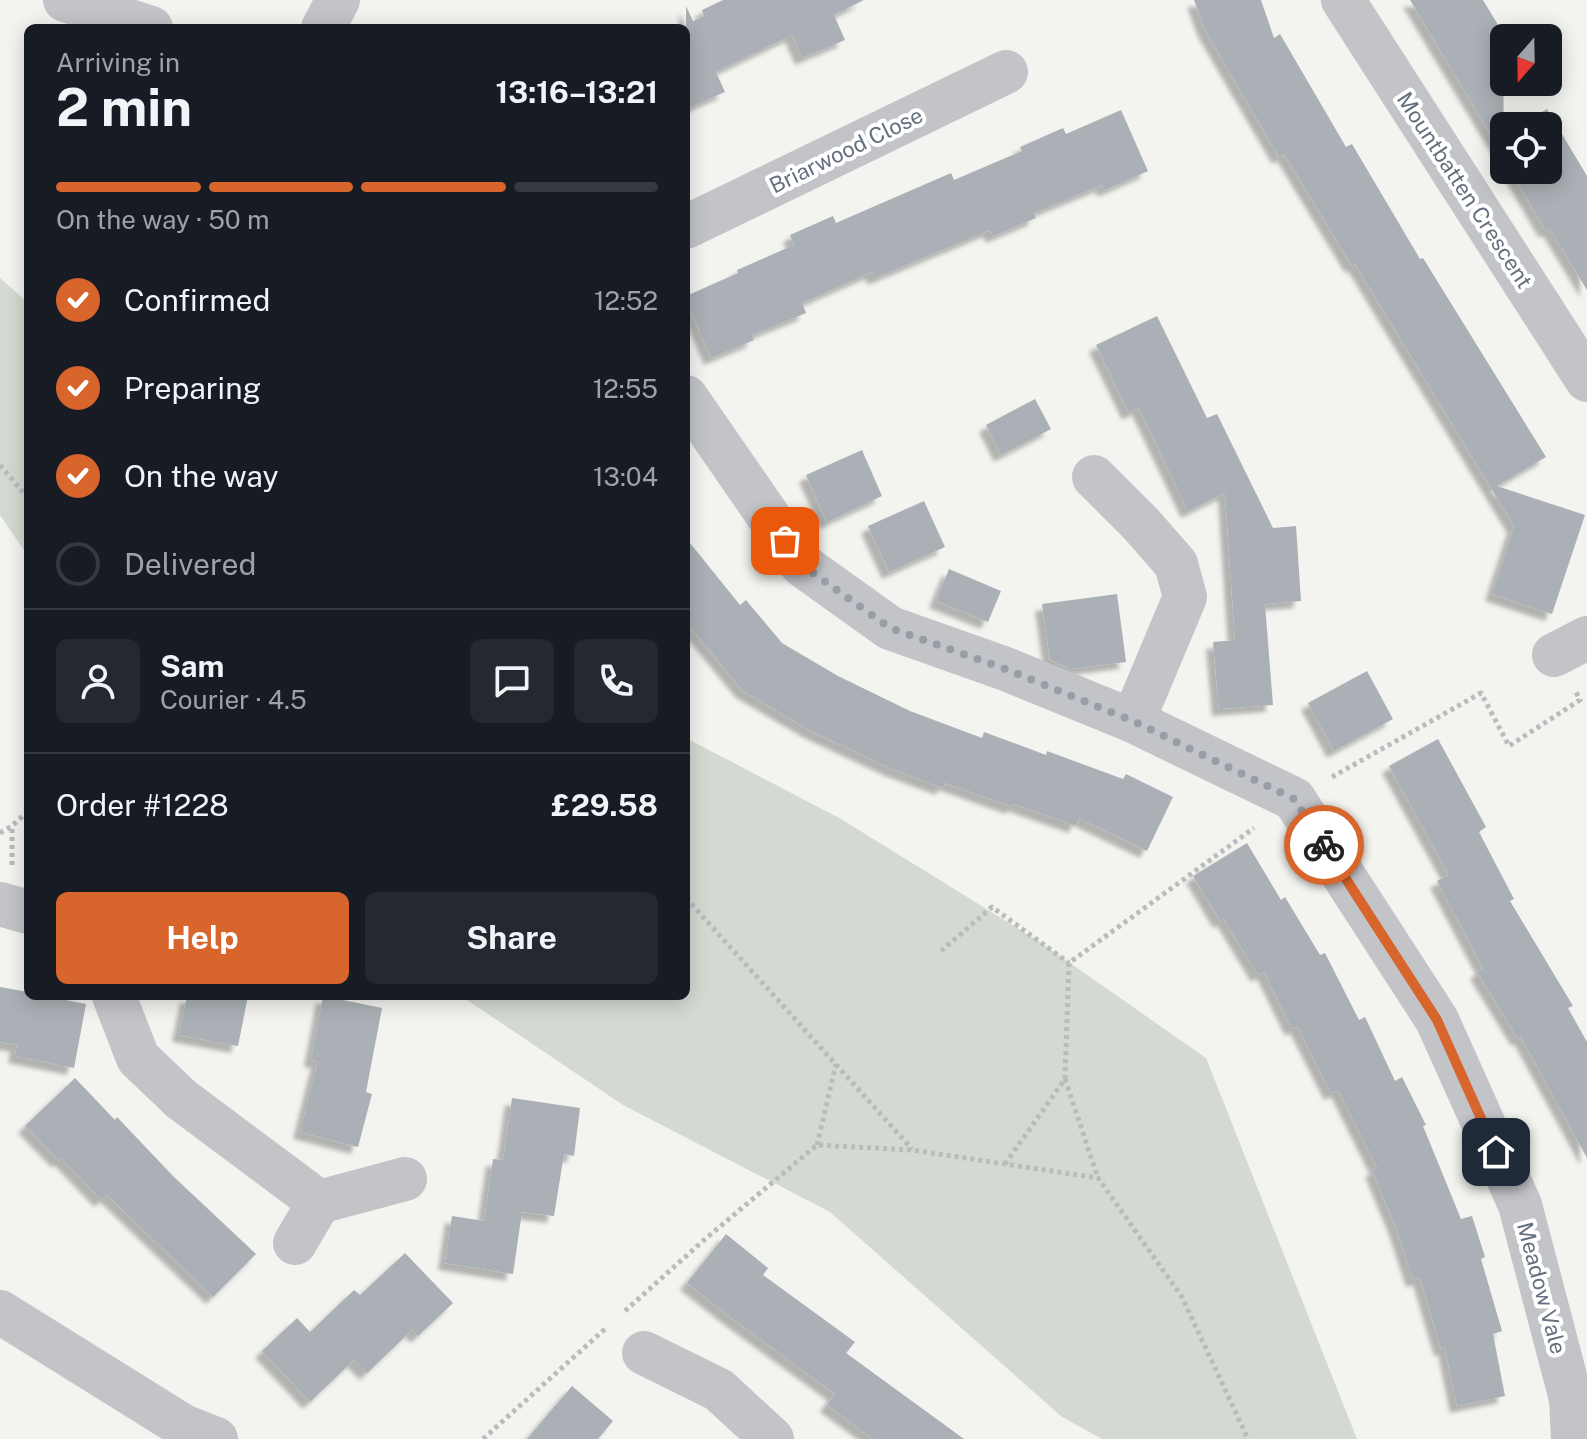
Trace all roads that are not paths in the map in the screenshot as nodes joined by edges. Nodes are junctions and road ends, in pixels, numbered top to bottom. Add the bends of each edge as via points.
1 (65, 0) edge
2 (338, 0) edge
3 (1343, 0) edge
4 (139, 24) edge
5 (325, 24) edge
6 (1006, 72) dead end
7 (690, 225) edge
8 (1587, 380) edge
9 (690, 403) edge
10 (1094, 477) dead end
11 (1133, 721) junction
12 (0, 904) edge
13 (24, 911) edge
14 (116, 1000) edge
15 (405, 1179) dead end
16 (319, 1202) junction
17 (295, 1243) dead end
18 (0, 1312) edge
19 (644, 1353) dead end
20 (216, 1439) edge
21 (772, 1439) edge
22 (1573, 1439) edge

1 - 4 street
2 - 5 street
3 - 8 street, Mountbatten Crescent
6 - 7 street, Briarwood Close
9 - 11 street via 802,565 890,628
10 - 11 street via 1176,564 1185,597
11 - 22 street, Meadow Vale via 1294,799 1437,1020 1520,1205 1571,1399
12 - 13 street
14 - 16 street via 138,1058 181,1099
15 - 16 street
16 - 17 street
18 - 20 street via 183,1426
19 - 21 street via 719,1390

